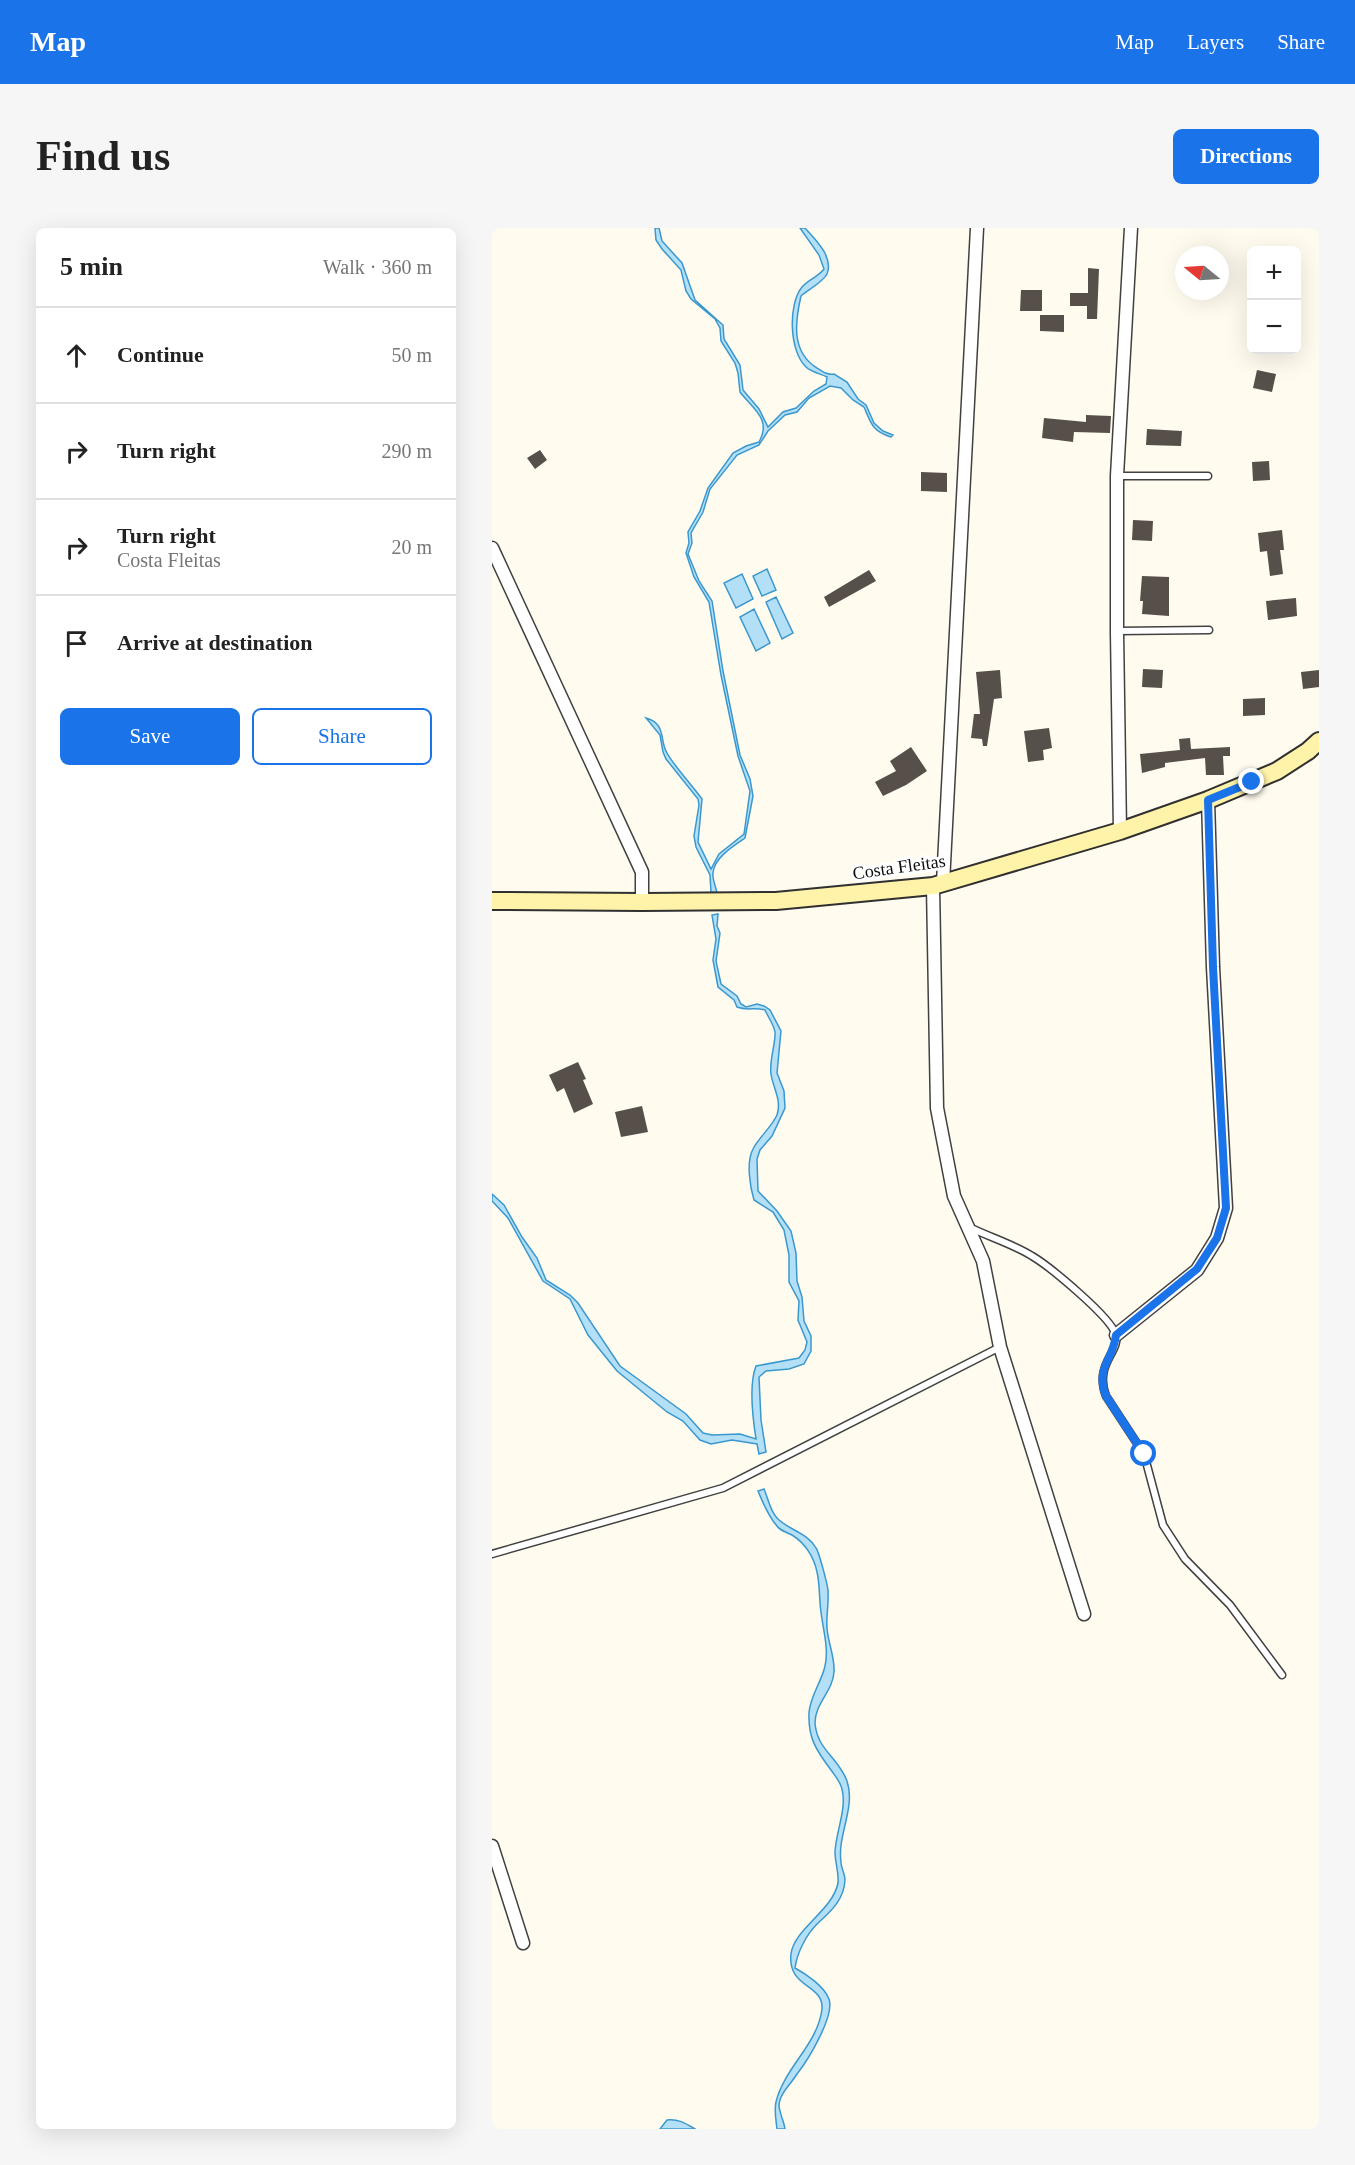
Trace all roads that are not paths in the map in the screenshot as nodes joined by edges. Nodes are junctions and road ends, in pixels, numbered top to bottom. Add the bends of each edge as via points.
1 (977, 228) edge
2 (1131, 228) edge
3 (1117, 476) junction
4 (1208, 476) dead end
5 (492, 548) edge
6 (1209, 630) dead end
7 (1117, 632) junction
8 (1319, 741) edge
9 (1208, 800) junction
10 (1120, 831) junction
11 (938, 885) junction
12 (492, 901) edge
13 (642, 902) junction
14 (968, 1227) junction
15 (1116, 1335) junction
16 (1000, 1347) junction
17 (492, 1554) edge
18 (1084, 1614) dead end
19 (1282, 1675) dead end
20 (492, 1846) edge
21 (523, 1943) dead end

1 - 11 street
2 - 3 street
3 - 4 lane
3 - 7 street
5 - 13 street via 642,872
6 - 7 lane
7 - 10 street
8 - 9 main road, Costa Fleitas via 1277,771
9 - 10 main road, Costa Fleitas
9 - 15 street via 1226,1208 1217,1238 1197,1269
10 - 11 main road, Costa Fleitas
11 - 13 main road, Costa Fleitas via 776,901
11 - 14 street via 937,1108 954,1196
12 - 13 main road, Costa Fleitas
14 - 15 lane via 1032,1256 1102,1315
14 - 16 street via 983,1262
15 - 19 lane via 1103,1368 1102,1387 1144,1454 1163,1525 1185,1559 1230,1605
16 - 17 lane via 723,1488
16 - 18 street
20 - 21 street

